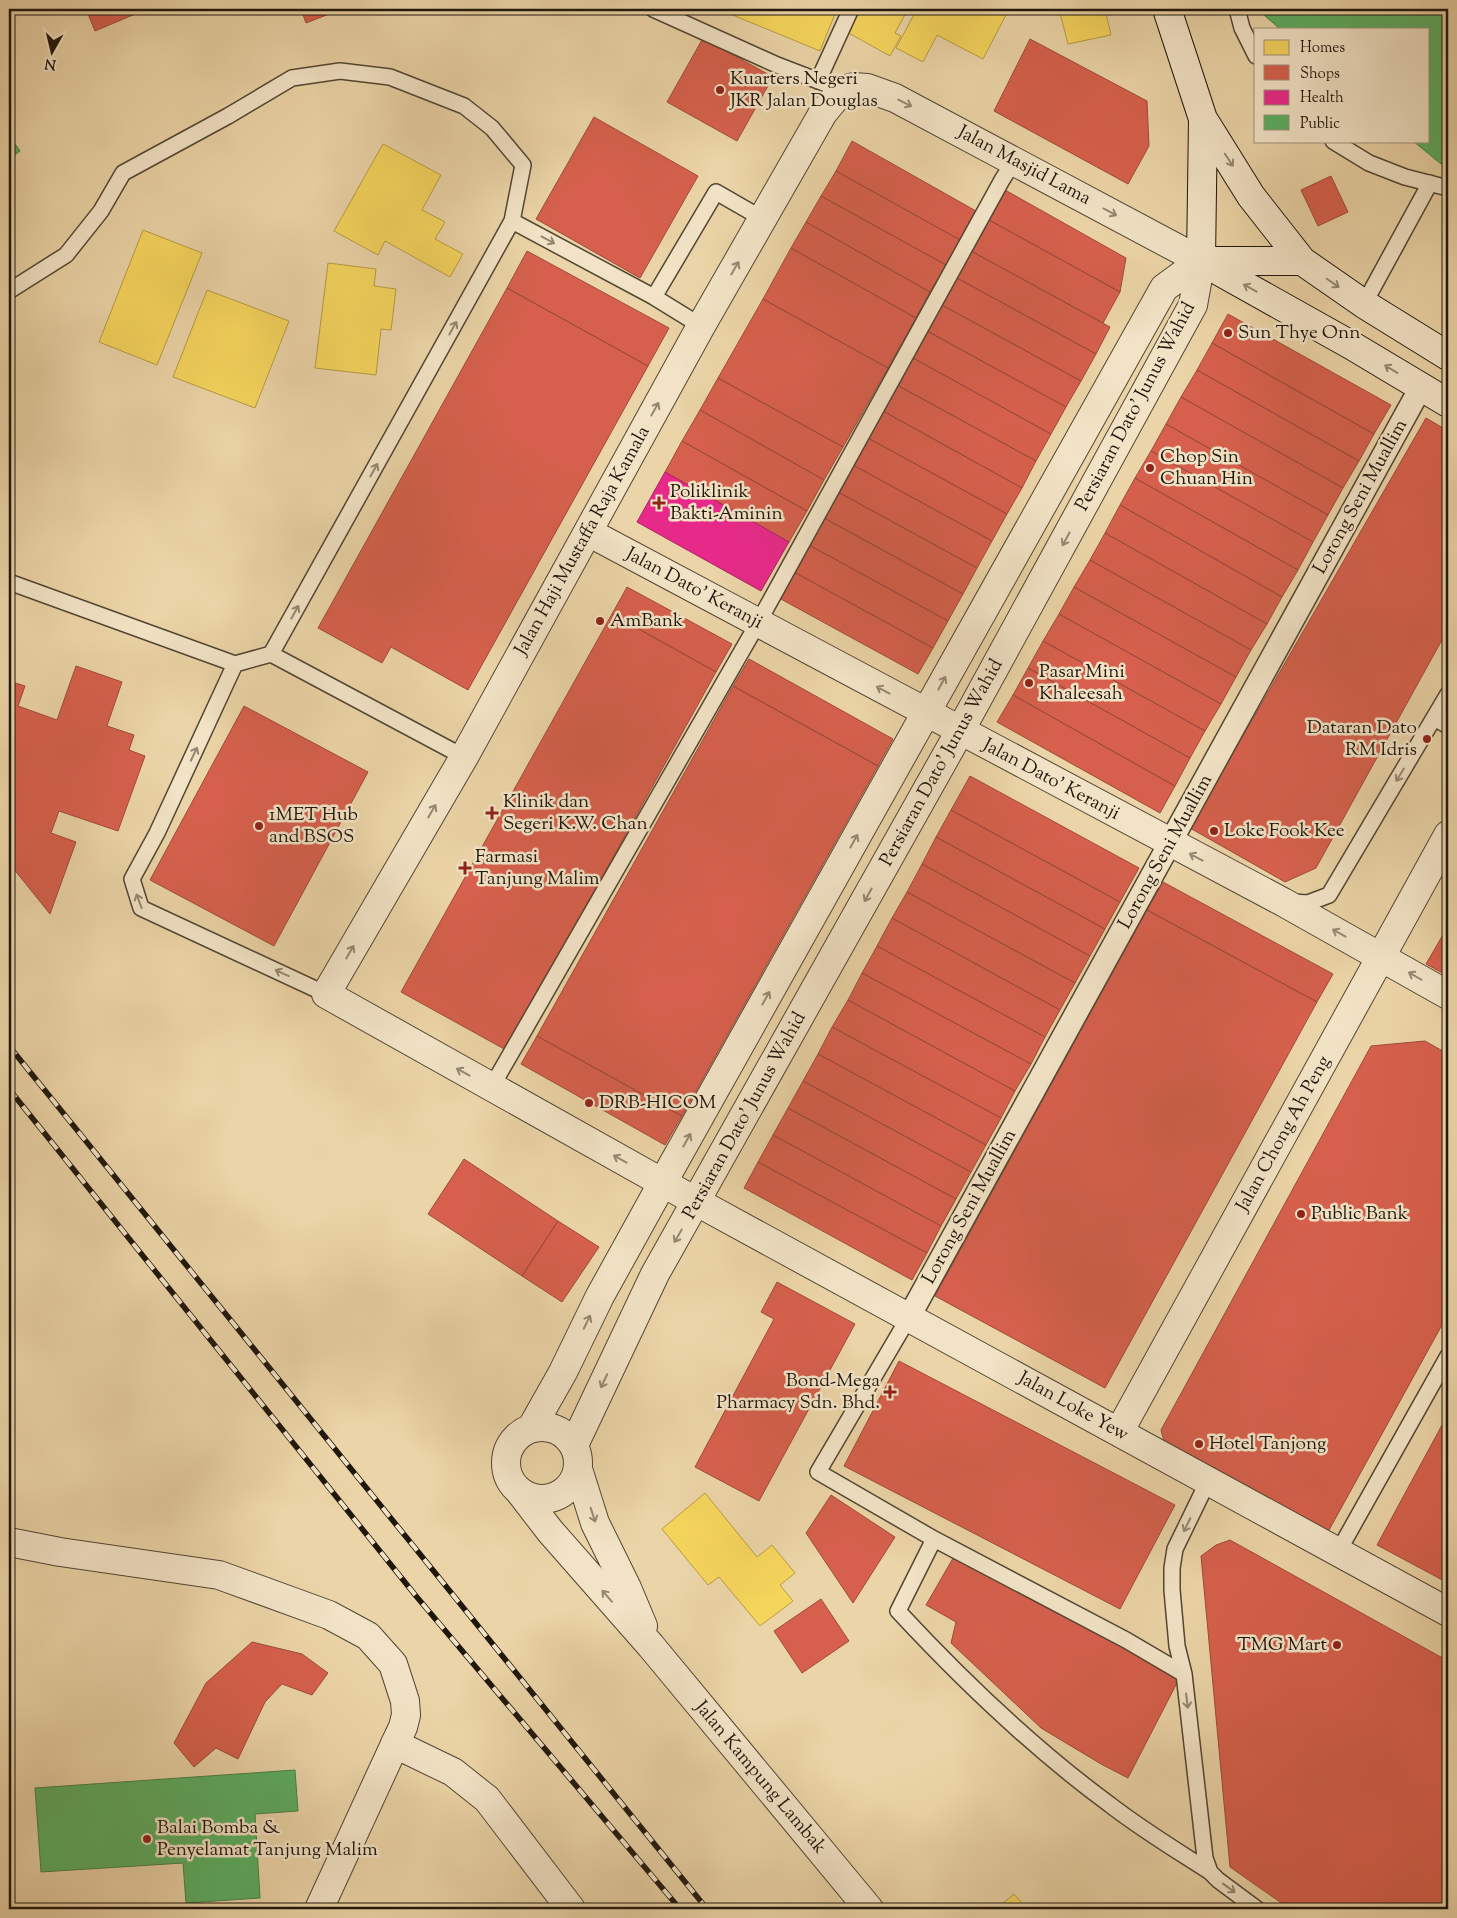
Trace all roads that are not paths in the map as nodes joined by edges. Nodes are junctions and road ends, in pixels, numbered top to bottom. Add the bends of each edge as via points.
1 (653, 9) edge
2 (851, 9) edge
3 (1167, 9) edge
4 (1237, 9) edge
5 (1254, 52) edge
6 (830, 86) junction
7 (1202, 119) junction
8 (1334, 142) edge
9 (1014, 162) junction
10 (1430, 183) junction
11 (1448, 188) edge
12 (763, 219) junction
13 (512, 221) junction
14 (1201, 261) junction
15 (1302, 261) junction
16 (9, 291) edge
17 (654, 298) junction
18 (1364, 304) junction
19 (701, 326) junction
20 (1446, 350) edge
21 (1421, 386) junction
22 (1448, 403) edge
23 (588, 532) junction
24 (9, 582) edge
25 (758, 623) junction
26 (272, 654) junction
27 (235, 664) junction
28 (1448, 694) edge
29 (925, 712) junction
30 (1434, 718) junction
31 (1448, 726) edge
32 (960, 731) junction
33 (464, 757) junction
34 (1448, 835) edge
35 (1171, 844) junction
36 (1283, 902) junction
37 (1382, 957) junction
38 (326, 994) junction
39 (1448, 995) edge
40 (491, 1088) junction
41 (663, 1182) junction
42 (697, 1202) junction
43 (909, 1317) junction
44 (1448, 1356) edge
45 (532, 1427) junction
46 (1119, 1432) junction
47 (576, 1457) junction
48 (1208, 1481) junction
49 (520, 1492) junction
50 (934, 1539) junction
51 (9, 1542) edge
52 (1338, 1552) junction
53 (1448, 1612) edge
54 (651, 1646) junction
55 (1184, 1674) junction
56 (395, 1744) junction
57 (1210, 1872) junction
58 (319, 1909) edge
59 (571, 1909) edge
60 (869, 1909) edge
61 (1257, 1909) edge

1 - 6 lane
2 - 6 lane
3 - 7 street
4 - 5 lane
6 -> 9 street, Jalan Masjid Lama via 867,88 895,98
6 - 12 street, Jalan Haji Mustaffa Raja Kamala via 823,113
7 - 14 street
7 -> 15 street via 1252,196
8 - 10 lane via 1369,163
9 -> 14 street, Jalan Masjid Lama
9 - 25 lane
10 - 11 lane
10 - 18 lane
12 - 17 lane via 716,192
19 -> 12 street, Jalan Haji Mustaffa Raja Kamala
13 - 16 lane via 523,165 492,128 464,106 390,77 340,71 292,78 123,173 101,211 66,255
13 -> 17 lane
26 -> 13 lane
14 - 15 street
21 -> 14 street, Jalan Masjid Lama
29 -> 14 street, Persiaran Dato' Junus Wahid via 1164,288
14 -> 32 street, Persiaran Dato' Junus Wahid via 1193,305
15 -> 18 street
17 - 19 lane
18 - 20 street
23 -> 19 street, Jalan Haji Mustaffa Raja Kamala
21 - 22 street, Jalan Masjid Lama
21 - 35 street, Lorong Seni Muallim
23 - 25 street, Jalan Dato' Keranji
23 - 33 street, Jalan Haji Mustaffa Raja Kamala
24 - 27 lane
29 -> 25 street, Jalan Dato' Keranji
25 - 40 lane
26 - 27 lane
26 - 33 lane
38 -> 27 lane via 141,908 132,879 158,833
28 - 30 lane
29 - 32 street, Jalan Dato' Keranji
41 -> 29 street, Persiaran Dato' Junus Wahid
30 - 31 lane
30 -> 36 lane via 1329,895 1308,903
32 - 35 street, Jalan Dato' Keranji
32 -> 42 street, Persiaran Dato' Junus Wahid
38 -> 33 street, Jalan Haji Mustaffa Raja Kamala
34 - 37 street, Jalan Chong Ah Peng
36 -> 35 street, Jalan Dato' Keranji
35 - 43 street, Lorong Seni Muallim
37 -> 36 street, Jalan Dato' Keranji
39 -> 37 street, Jalan Dato' Keranji
37 - 46 street, Jalan Chong Ah Peng
40 -> 38 street, Jalan Loke Yew
41 -> 40 street, Jalan Loke Yew
41 - 42 street, Jalan Loke Yew
45 -> 41 street, Persiaran Dato' Junus Wahid
42 - 43 street, Jalan Loke Yew
42 -> 47 street, Persiaran Dato' Junus Wahid via 655,1274
43 - 46 street, Jalan Loke Yew
43 - 50 lane via 818,1472
44 - 52 lane
45 - 47 street via 544,1426 566,1435
45 - 49 street via 513,1440 507,1450 506,1473
46 - 48 street, Jalan Loke Yew
47 - 49 street via 574,1480 566,1490 543,1499 531,1498
47 -> 54 street, Jalan Kampung Lambak via 595,1523
48 - 52 street, Jalan Loke Yew
48 -> 55 lane via 1175,1549 1172,1568 1177,1646
54 -> 49 street, Jalan Kampung Lambak
50 - 55 lane
50 - 57 lane via 898,1612 943,1659 1067,1771 1148,1833
51 - 56 street via 219,1575 329,1615 368,1636 393,1664 406,1715
52 - 53 street, Jalan Loke Yew
54 - 60 street, Jalan Kampung Lambak
55 -> 57 lane via 1205,1858
56 - 58 street
56 - 59 street via 454,1772 487,1799
57 -> 61 lane

